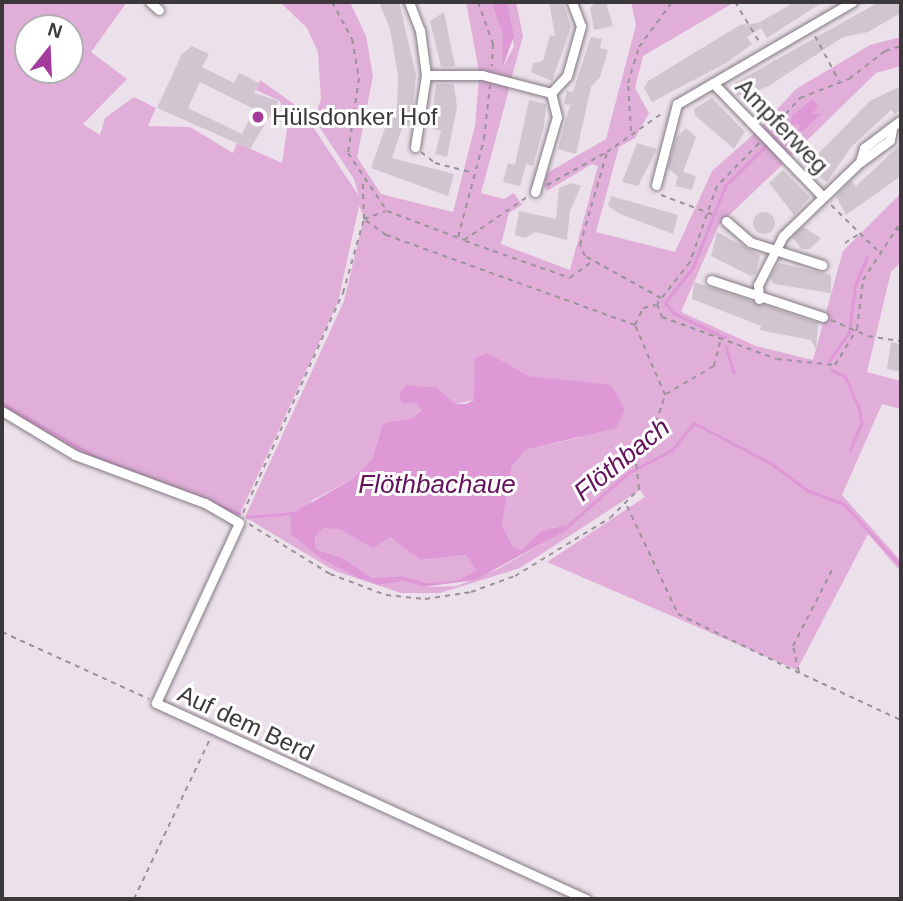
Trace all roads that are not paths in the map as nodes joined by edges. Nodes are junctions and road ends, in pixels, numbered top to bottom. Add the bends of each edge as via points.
1 (150, 2) edge
2 (409, 2) edge
3 (852, 2) edge
4 (576, 3) edge
5 (159, 10) dead end
6 (426, 75) junction
7 (713, 83) junction
8 (551, 93) junction
9 (901, 120) edge
10 (415, 147) road end
11 (656, 185) road end
12 (536, 192) road end
13 (823, 197) junction
14 (726, 221) dead end
15 (773, 251) junction
16 (821, 265) dead end
17 (711, 280) dead end
18 (759, 299) junction
19 (823, 317) road end
20 (2, 411) edge
21 (587, 899) edge

1 - 5 street
2 - 6 street via 420,30
3 - 7 street
4 - 8 street via 581,26 569,70
6 - 8 street via 491,77
6 - 10 street
7 - 11 street via 677,104
7 - 13 street, Ampferweg
8 - 12 street via 556,119
9 - 13 street via 890,140
13 - 15 street
14 - 15 street via 745,239
15 - 16 street
15 - 18 street via 758,285
17 - 18 street
18 - 19 street
20 - 21 street, Auf dem Berd via 75,455 205,503 239,523 156,703

